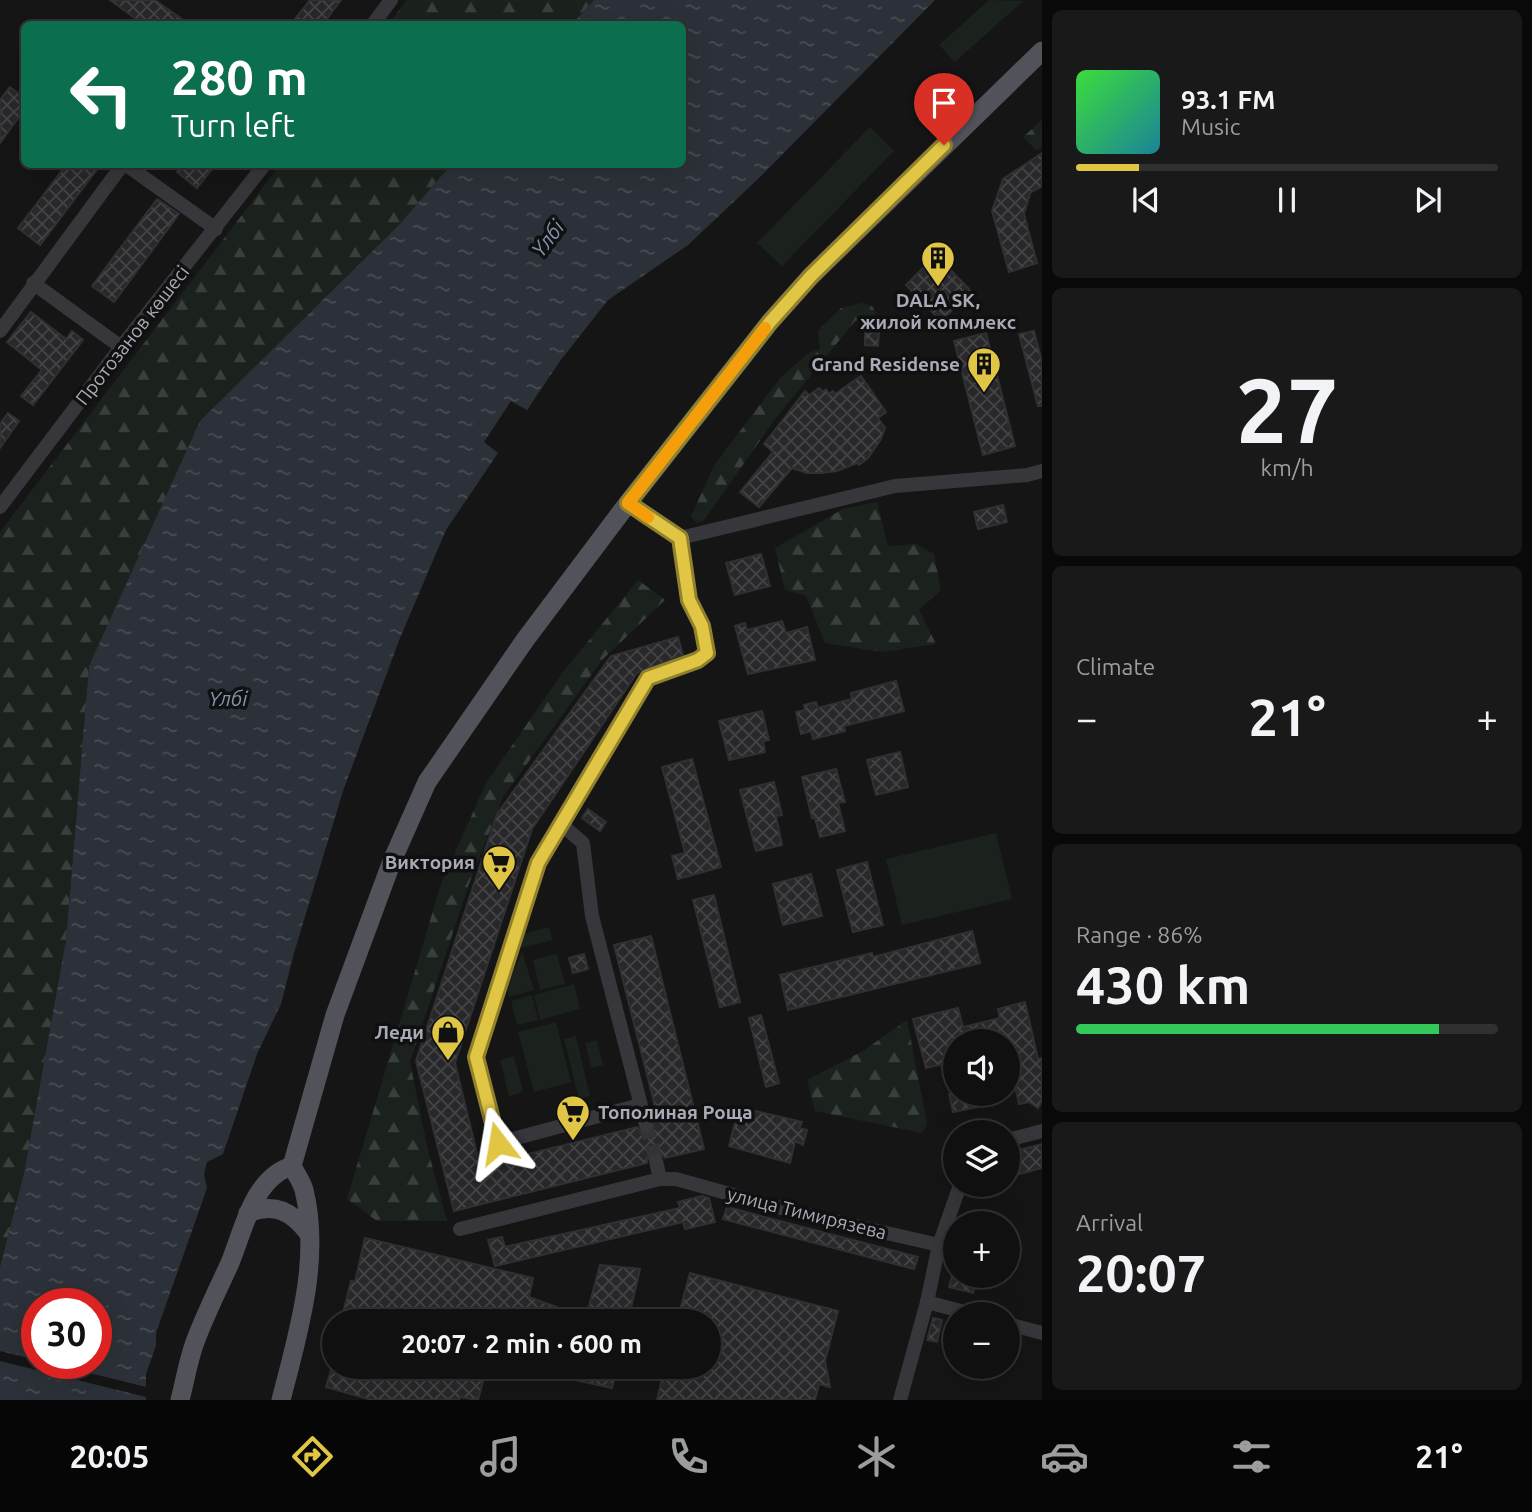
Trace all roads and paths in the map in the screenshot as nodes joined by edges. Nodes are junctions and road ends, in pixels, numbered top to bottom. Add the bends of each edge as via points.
1 (391, 0) edge
2 (375, 21) edge
3 (1042, 51) edge
4 (121, 168) edge
5 (130, 168) edge
6 (262, 168) edge
7 (216, 229) junction
8 (33, 283) junction
9 (0, 331) edge
10 (121, 346) junction
11 (1042, 471) edge
12 (1, 503) edge
13 (628, 503) junction
14 (680, 538) junction
15 (561, 824) junction
16 (640, 1105) junction
17 (646, 1125) tunnel mouth
18 (1042, 1131) edge
19 (1020, 1137) edge
20 (656, 1161) tunnel mouth
21 (292, 1166) junction
22 (660, 1179) junction
23 (956, 1197) edge
24 (248, 1213) junction
25 (460, 1229) dead end
26 (309, 1234) junction
27 (939, 1245) junction
28 (927, 1302) junction
29 (943, 1306) edge
30 (1020, 1327) edge
31 (1042, 1333) edge
32 (180, 1400) edge
33 (281, 1400) edge
34 (900, 1400) edge

1 - 2 street
3 - 13 main road via 811,276
4 - 8 street
5 - 7 street
6 - 7 street, Протозанов көшесі
7 - 10 street, Протозанов көшесі
8 - 9 street
8 - 10 street
10 - 12 street, Протозанов көшесі
11 - 14 street via 895,486
13 - 14 street
13 - 21 main road via 426,782 335,1015
14 - 15 street via 689,600 702,626 707,653 648,678
15 - 16 street via 583,843 592,916
15 - 16 street via 538,863 476,1057 498,1143
16 - 17 street
18 - 19 street
20 - 22 street
21 - 24 main road via 278,1170
21 - 26 main road via 303,1188
22 - 25 street, улица Тимирязева
22 - 27 street, улица Тимирязева via 676,1179
23 - 27 street
24 - 26 main road via 282,1210 293,1215
24 - 32 main road via 194,1345
26 - 33 main road via 309,1267 297,1339
27 - 28 street
28 - 29 street
28 - 34 street
30 - 31 street

